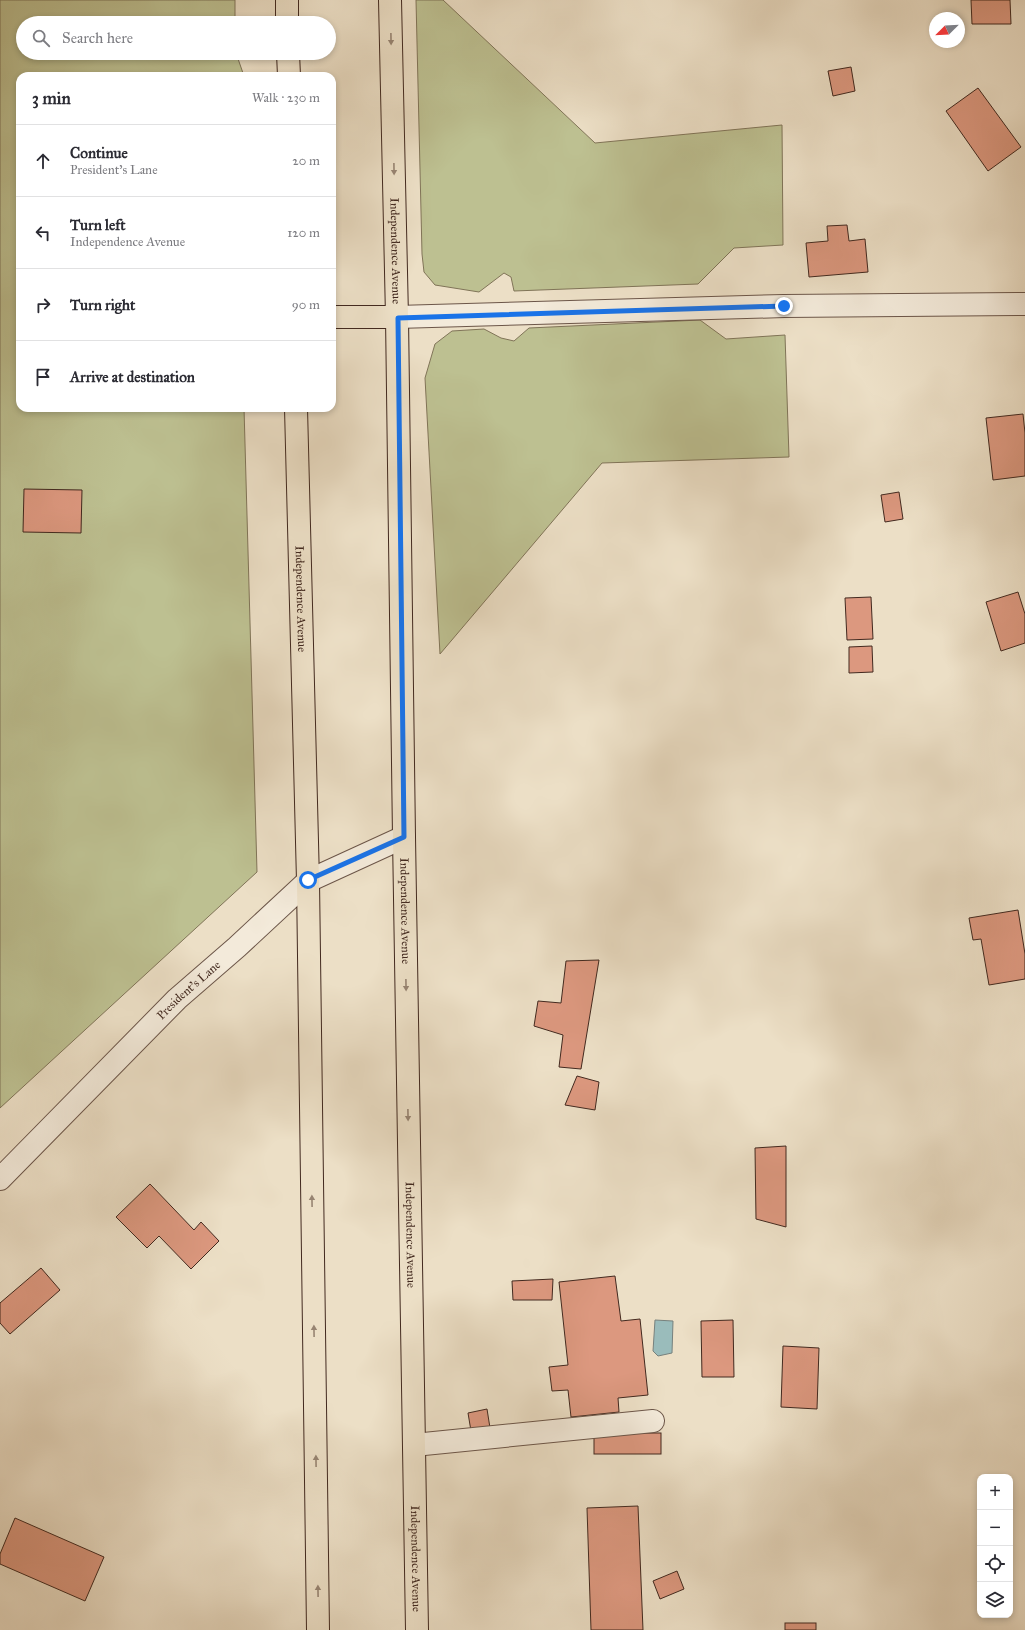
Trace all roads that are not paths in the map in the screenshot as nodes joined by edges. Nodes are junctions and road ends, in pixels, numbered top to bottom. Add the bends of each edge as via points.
1 (287, 0) edge
2 (390, 0) edge
3 (287, 16) edge
4 (288, 60) edge
5 (288, 72) edge
6 (1025, 304) edge
7 (336, 316) edge
8 (398, 318) junction
9 (296, 412) edge
10 (404, 837) junction
11 (308, 880) junction
12 (0, 1179) edge
13 (653, 1421) dead end
14 (414, 1445) junction
15 (318, 1630) edge
16 (417, 1630) edge

1 - 3 main road
2 -> 8 main road, Independence Avenue
4 - 5 main road
6 - 8 street via 784,306
7 - 8 main road
8 - 10 main road, Independence Avenue
9 - 11 main road, Independence Avenue
10 - 11 street, President's Lane
10 -> 14 main road, Independence Avenue
11 - 12 street, President's Lane via 177,999
15 -> 11 main road, Independence Avenue
13 - 14 street
14 - 16 main road, Independence Avenue

